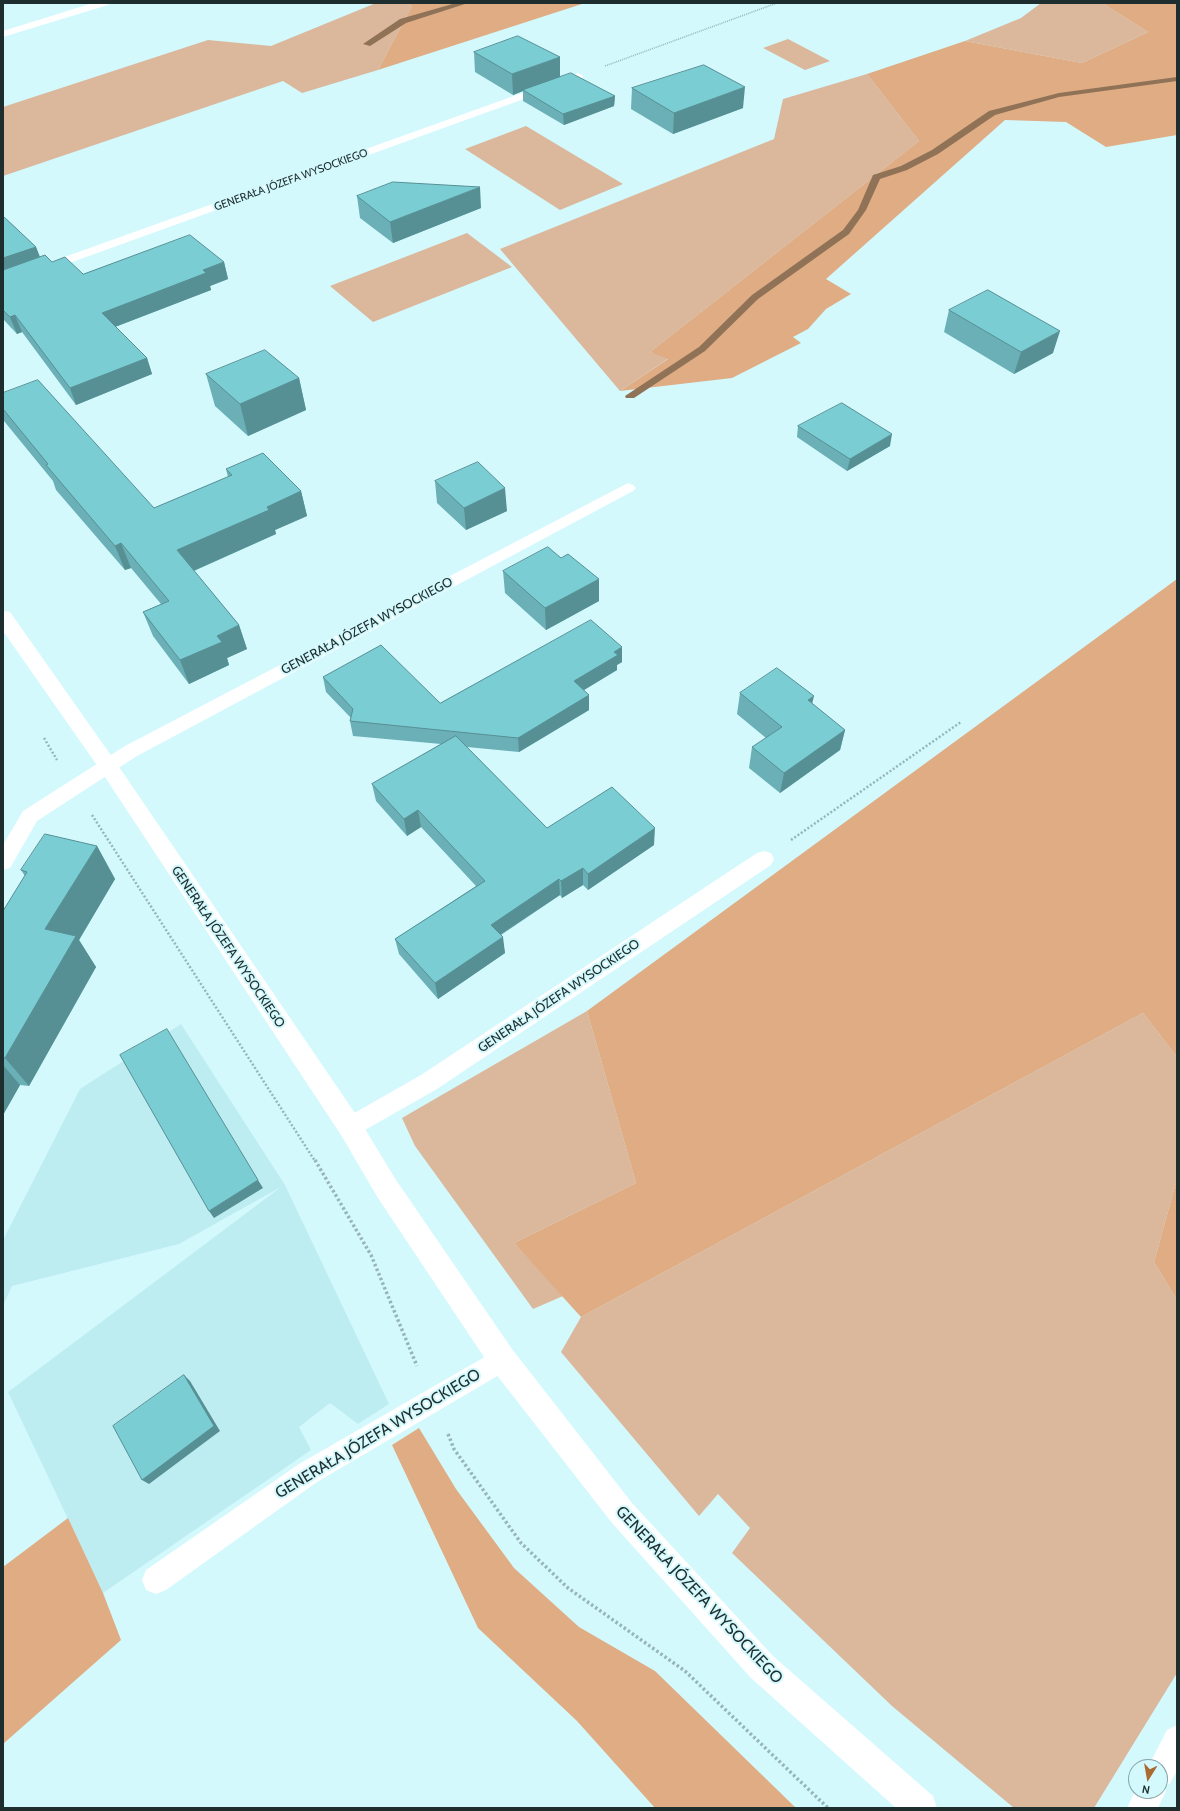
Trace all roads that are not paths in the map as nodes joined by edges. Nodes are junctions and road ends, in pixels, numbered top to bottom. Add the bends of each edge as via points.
1 (104, 3) edge
2 (3, 34) edge
3 (578, 76) edge
4 (3, 283) edge
5 (628, 488) dead end
6 (3, 617) edge
7 (108, 766) junction
8 (764, 859) road end
9 (3, 862) edge
10 (350, 1127) junction
11 (502, 1359) junction
12 (156, 1580) dead end
13 (1177, 1740) edge
14 (1167, 1759) edge
15 (1147, 1799) edge
16 (921, 1808) edge
17 (1142, 1808) edge

1 - 2 lane
3 - 4 lane, GENERAŁA JÓZEFA WYSOCKIEGO
5 - 7 lane, GENERAŁA JÓZEFA WYSOCKIEGO via 138,747
6 - 7 street, GENERAŁA JÓZEFA WYSOCKIEGO
7 - 9 lane, GENERAŁA JÓZEFA WYSOCKIEGO via 30,816
7 - 10 street, GENERAŁA JÓZEFA WYSOCKIEGO
8 - 10 lane, GENERAŁA JÓZEFA WYSOCKIEGO via 430,1082
10 - 11 street, GENERAŁA JÓZEFA WYSOCKIEGO via 387,1189
11 - 12 lane, GENERAŁA JÓZEFA WYSOCKIEGO via 308,1473
11 - 16 street, GENERAŁA JÓZEFA WYSOCKIEGO via 622,1513 762,1667
13 - 14 lane
15 - 17 lane

